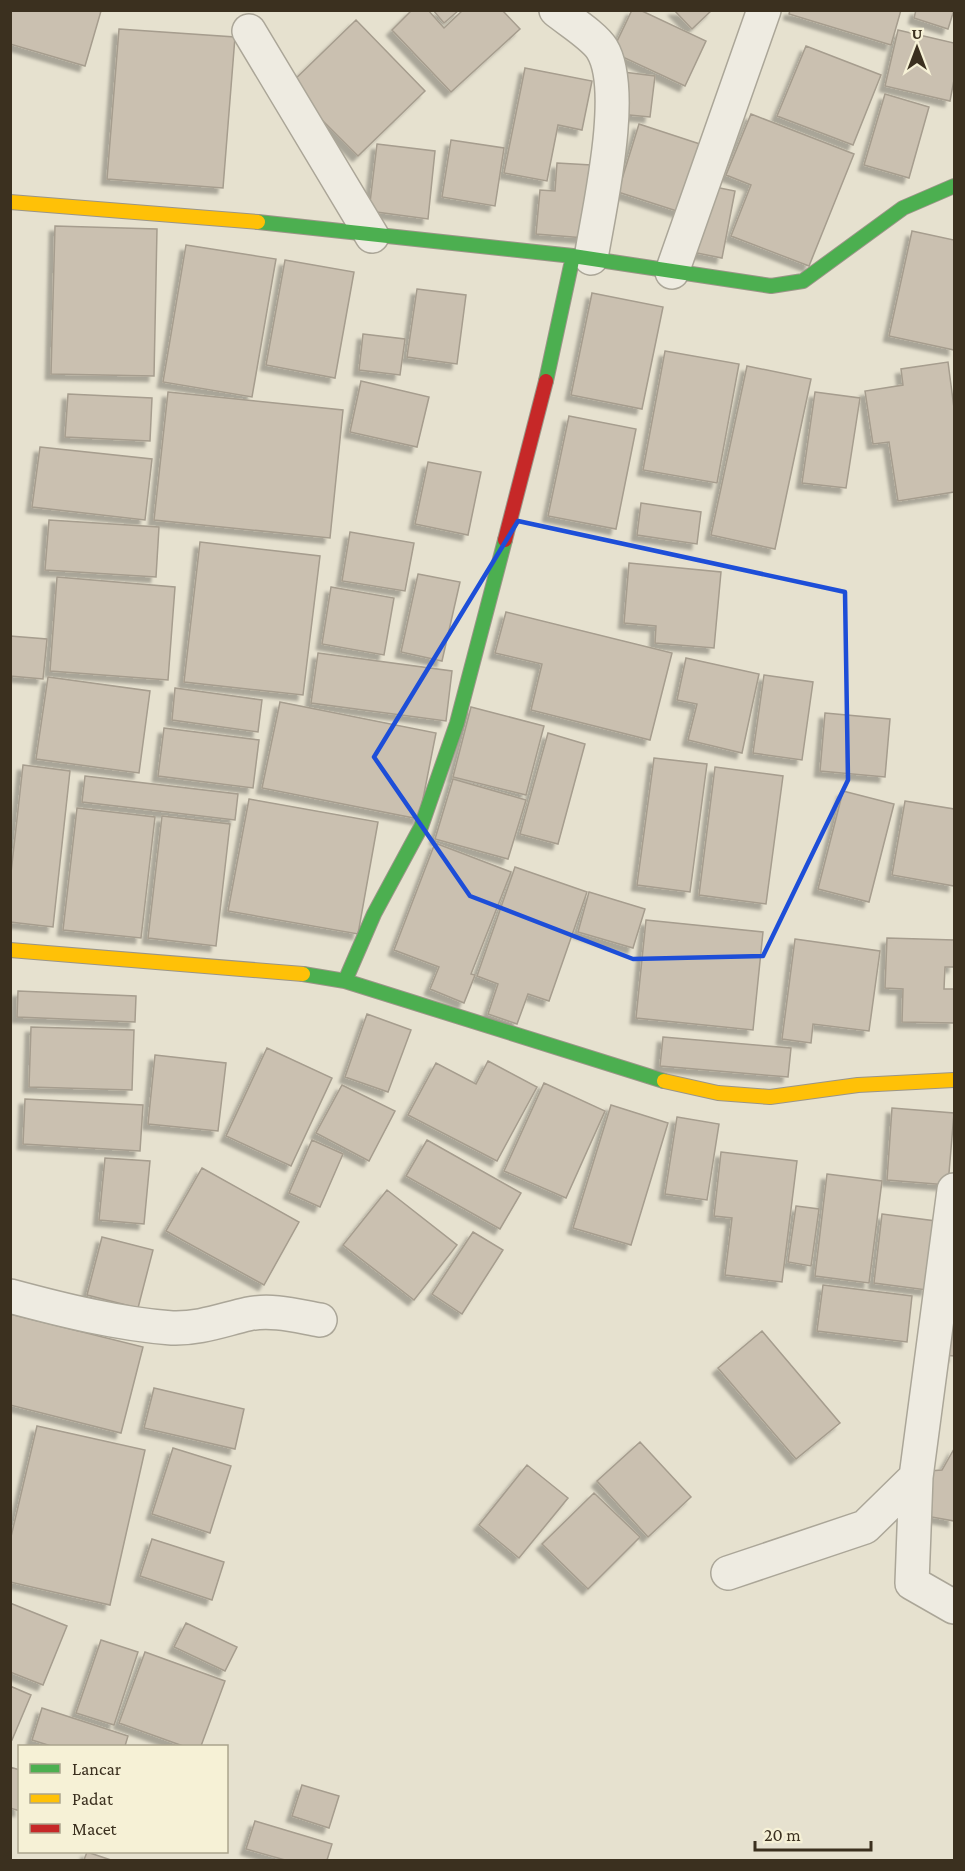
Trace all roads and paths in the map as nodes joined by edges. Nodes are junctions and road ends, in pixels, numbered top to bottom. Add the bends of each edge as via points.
1 (556, 10) edge
2 (764, 10) edge
3 (249, 31) dead end
4 (954, 186) edge
5 (10, 201) edge
6 (372, 236) junction
7 (582, 257) junction
8 (672, 272) junction
9 (10, 950) edge
10 (345, 981) junction
11 (954, 1080) edge
12 (954, 1190) edge
13 (10, 1296) edge
14 (320, 1320) dead end
15 (916, 1477) junction
16 (728, 1573) dead end
17 (954, 1607) edge

1 - 7 street via 601,46 612,83 609,141
2 - 8 street
3 - 6 street
4 - 8 street via 903,208 803,280 771,286
5 - 6 street
6 - 7 street
7 - 8 street
7 - 10 street via 457,723 421,827 374,914
9 - 10 street via 259,969
10 - 11 street via 662,1080 718,1093 770,1097 858,1085
12 - 15 street
13 - 14 street via 173,1328 277,1312
15 - 16 street via 866,1527
15 - 17 street via 912,1583

